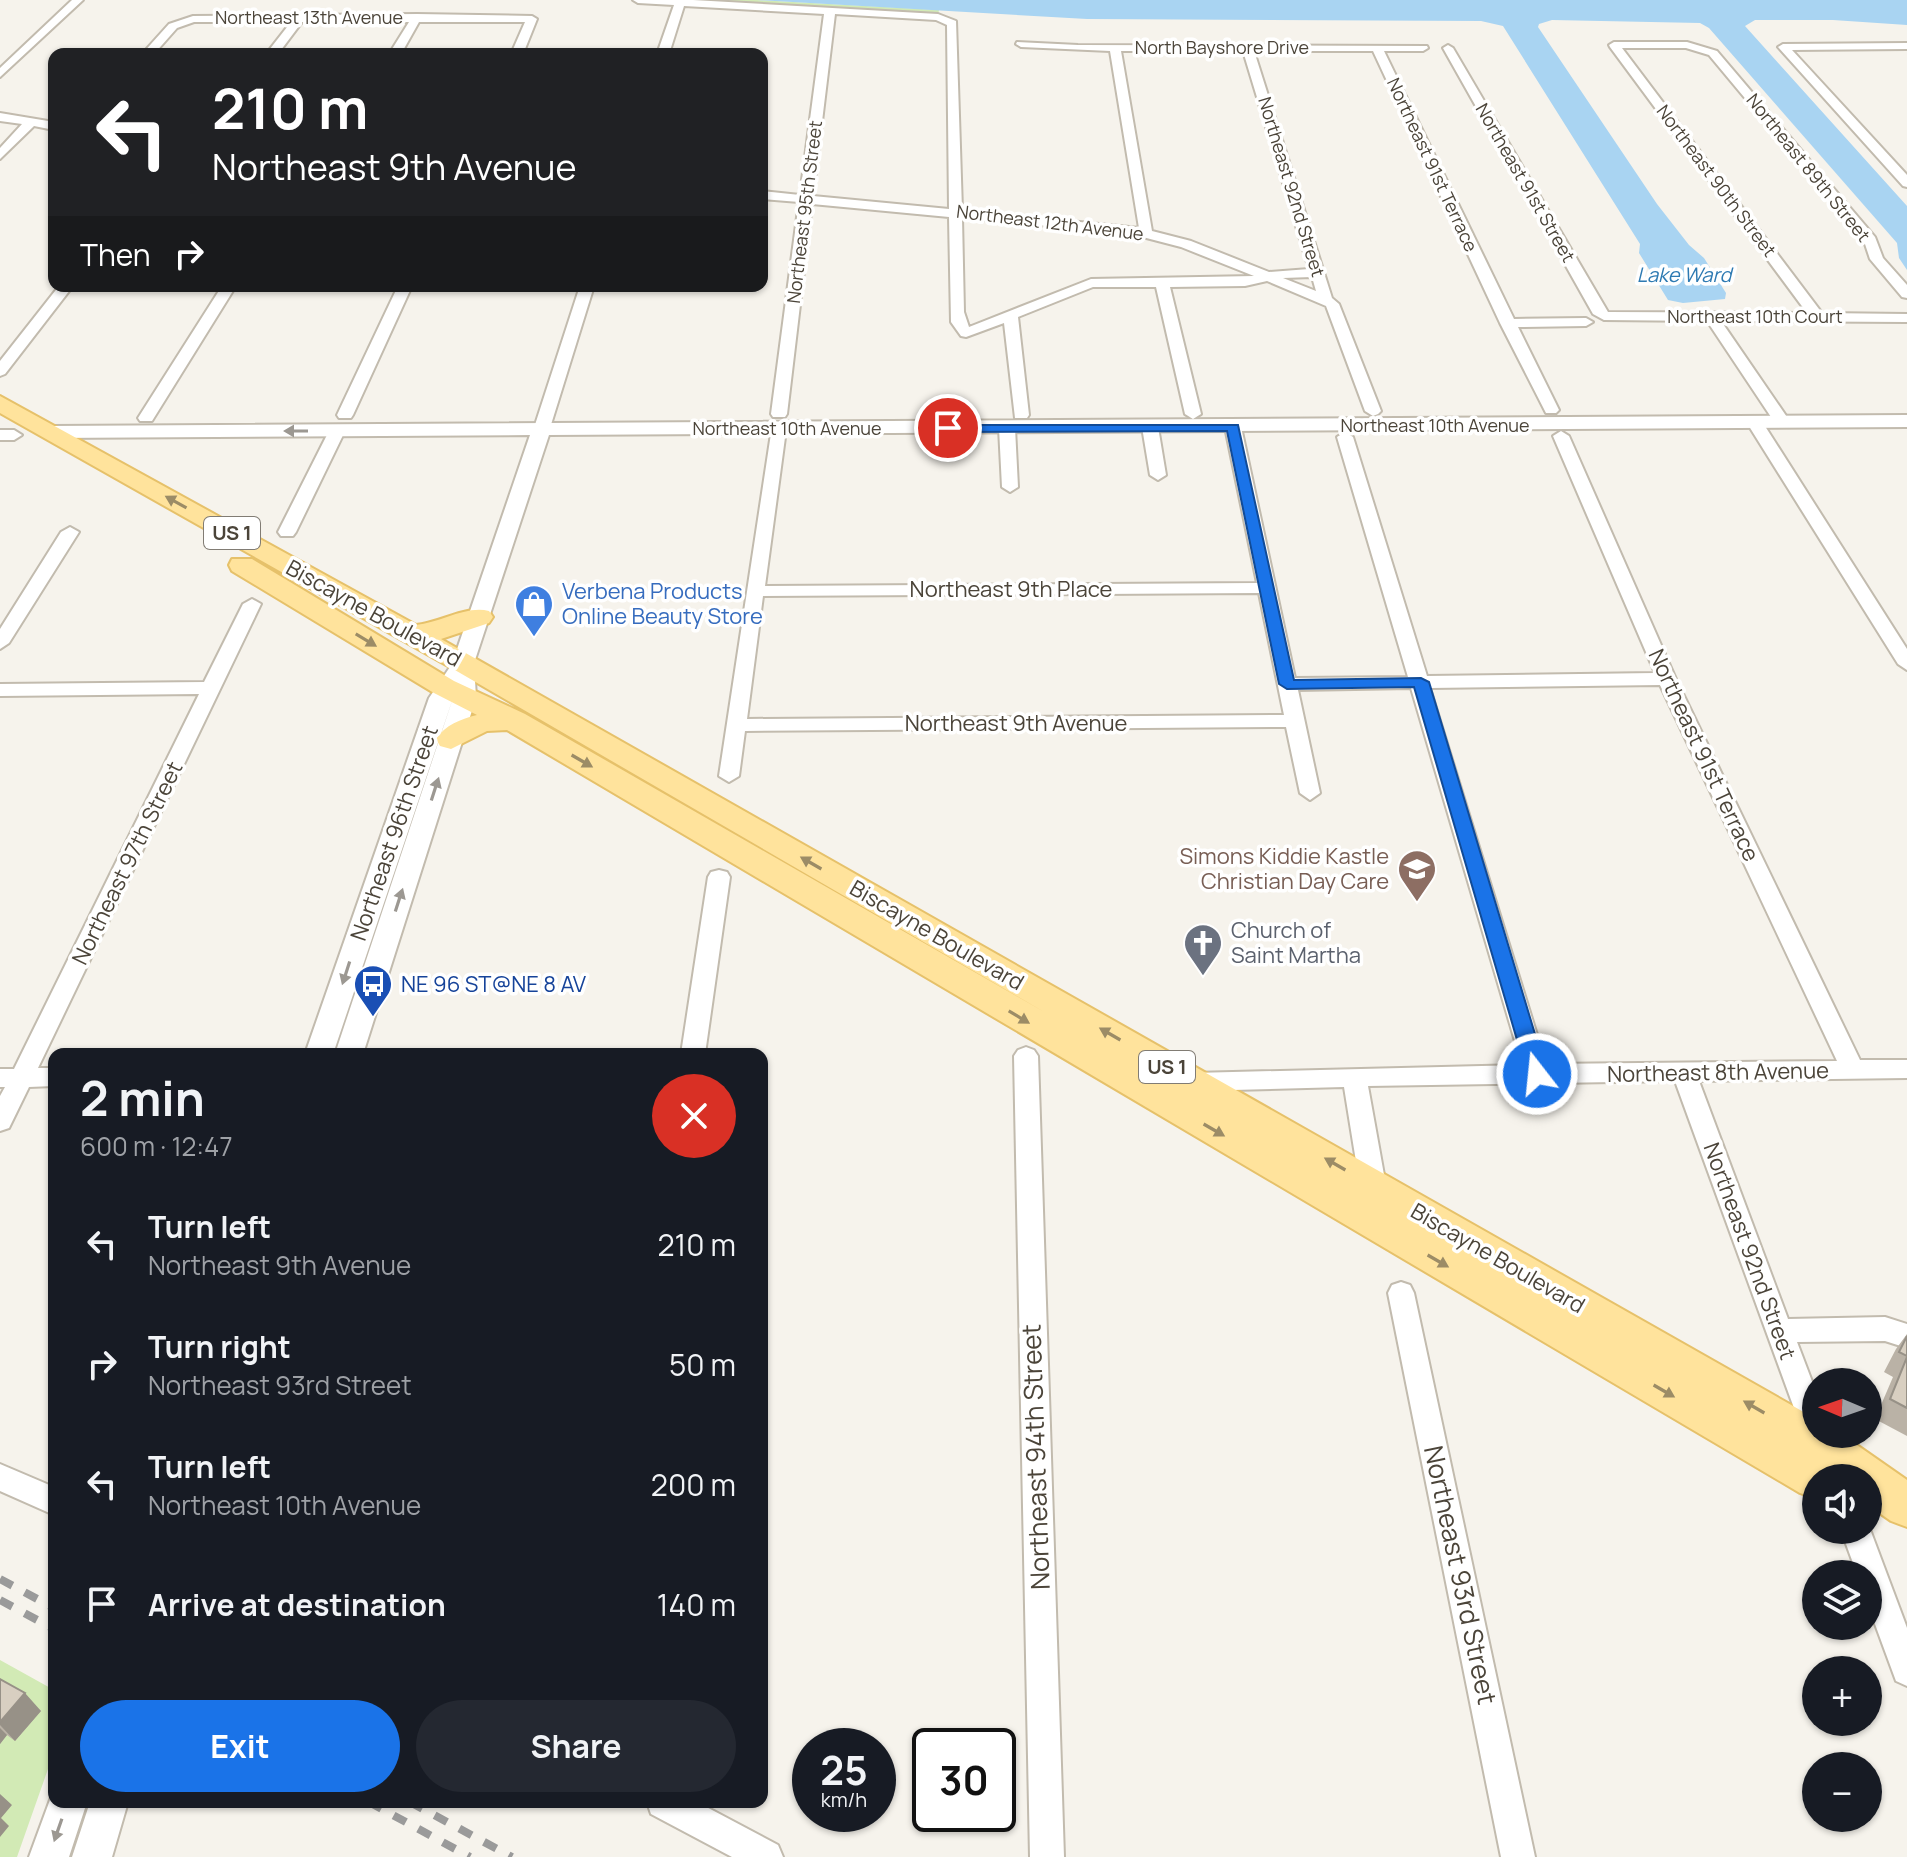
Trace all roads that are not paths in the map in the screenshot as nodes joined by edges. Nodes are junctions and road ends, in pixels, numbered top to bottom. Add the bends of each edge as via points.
1 (78, 0) edge
2 (638, 0) edge
3 (680, 3) junction
4 (830, 11) junction
5 (417, 17) junction
6 (300, 18) junction
7 (1021, 44) dead end
8 (1614, 45) joint
9 (1907, 46) edge
10 (153, 48) edge
11 (277, 48) edge
12 (399, 48) edge
13 (520, 48) edge
14 (665, 48) edge
15 (1115, 48) junction
16 (1247, 48) junction
17 (1377, 48) junction
18 (1423, 48) dead end
19 (1448, 48) dead end
20 (0, 74) edge
21 (0, 117) edge
22 (31, 122) junction
23 (48, 125) edge
24 (0, 155) edge
25 (1907, 183) edge
26 (768, 196) edge
27 (807, 199) junction
28 (954, 212) junction
29 (1146, 233) junction
30 (1318, 273) junction
31 (1269, 278) junction
32 (1162, 282) junction
33 (61, 292) edge
34 (225, 292) edge
35 (402, 292) edge
36 (585, 292) edge
37 (1907, 294) edge
38 (1326, 300) junction
39 (1604, 316) joint
40 (1011, 317) junction
41 (1711, 317) junction
42 (1818, 318) junction
43 (1907, 318) edge
44 (1586, 322) dead end
45 (1507, 323) junction
46 (0, 371) edge
47 (0, 403) edge
48 (1551, 410) dead end
49 (1373, 411) dead end
50 (1193, 414) dead end
51 (146, 418) dead end
52 (1014, 421) junction
53 (1907, 421) edge
54 (778, 422) junction
55 (341, 423) junction
56 (1755, 423) junction
57 (1783, 423) junction
58 (1150, 427) junction
59 (1233, 427) junction
60 (541, 431) junction
61 (5, 432) edge
62 (51, 432) junction
63 (1561, 436) dead end
64 (1345, 437) dead end
65 (1158, 475) dead end
66 (1010, 487) dead end
67 (70, 532) dead end
68 (287, 532) dead end
69 (1269, 588) junction
70 (754, 591) junction
71 (252, 604) dead end
72 (479, 617) junction
73 (411, 634) junction
74 (0, 643) edge
75 (1907, 664) edge
76 (1667, 679) junction
77 (1421, 682) junction
78 (458, 683) junction
79 (1287, 684) junction
80 (211, 688) junction
81 (0, 690) edge
82 (514, 721) junction
83 (1295, 721) junction
84 (736, 725) junction
85 (451, 739) junction
86 (729, 776) dead end
87 (1310, 793) dead end
88 (719, 877) dead end
89 (845, 913) junction
90 (916, 923) junction
91 (321, 1048) edge
92 (351, 1048) edge
93 (694, 1048) edge
94 (1026, 1056) dead end
95 (1907, 1069) edge
96 (1853, 1070) junction
97 (1684, 1073) junction
98 (1537, 1074) junction
99 (1354, 1076) junction
100 (48, 1077) edge
101 (1122, 1077) junction
102 (11, 1078) edge
103 (1193, 1082) junction
104 (0, 1121) edge
105 (1373, 1186) junction
106 (1401, 1293) dead end
107 (1780, 1331) junction
108 (1907, 1336) edge
109 (1802, 1398) edge
110 (1802, 1438) edge
111 (1802, 1438) edge
112 (1820, 1448) edge
113 (1845, 1464) edge
114 (0, 1477) edge
115 (1882, 1488) edge
116 (48, 1498) edge
117 (1907, 1506) edge
118 (1882, 1511) edge
119 (1907, 1523) edge
120 (1861, 1544) edge
121 (1907, 1670) edge
122 (66, 1808) edge
123 (107, 1808) edge
124 (674, 1808) edge
125 (49, 1857) edge
126 (92, 1857) edge
127 (766, 1857) edge
128 (1047, 1857) edge
129 (1518, 1857) edge

1 - 20 street
2 - 3 street
3 - 4 street
3 - 14 street
4 - 27 street, Northeast 95th Street
4 - 28 street via 952,23
5 - 6 street, Northeast 13th Avenue
5 - 12 street
5 - 13 street, Northeast 13th Avenue via 532,19
6 - 10 street, Northeast 13th Avenue via 183,21
6 - 11 street
7 - 15 street, North Bayshore Drive
8 - 37 street, Northeast 89th Street via 1687,45 1713,53 1870,240 1877,259
8 - 42 street, Northeast 90th Street
9 - 25 street via 1783,47
15 - 16 street, North Bayshore Drive
15 - 29 street
16 - 17 street, North Bayshore Drive
16 - 30 street, Northeast 92nd Street
17 - 18 street, North Bayshore Drive
17 - 45 street, Northeast 91st Terrace
19 - 39 street, Northeast 91st Street
21 - 22 street
22 - 23 street
22 - 24 street
26 - 27 street, Northeast 12th Avenue
27 - 28 street, Northeast 12th Avenue
27 - 54 street, Northeast 95th Street
28 - 29 street, Northeast 12th Avenue
28 - 40 street via 958,322 966,333
29 - 31 street, Northeast 12th Avenue
30 - 31 street
30 - 38 street, Northeast 92nd Street
31 - 32 street
31 - 38 street, Northeast 12th Avenue
32 - 40 street via 1091,283
32 - 50 street
33 - 46 street
34 - 51 street
35 - 55 street
36 - 60 street
38 - 49 street, Northeast 92nd Street
39 - 41 street, Northeast 10th Court
40 - 52 street
41 - 42 street, Northeast 10th Court
41 - 57 street
42 - 43 street, Northeast 10th Court
44 - 45 street
45 - 48 street, Northeast 91st Terrace
47 - 62 main road, Biscayne Boulevard / US 1
52 - 54 street, Northeast 10th Avenue
52 - 58 street, Northeast 10th Avenue
52 - 66 street
53 - 57 street, Northeast 10th Avenue
54 - 60 street, Northeast 10th Avenue
54 - 70 street, Northeast 95th Street
55 - 60 street, Northeast 10th Avenue via 430,431
55 -> 62 street, Northeast 10th Avenue
55 - 68 street
56 - 57 street, Northeast 10th Avenue
56 - 59 street, Northeast 10th Avenue
56 - 75 street
58 - 59 street, Northeast 10th Avenue
58 - 65 street
59 - 69 street
60 - 72 street, Northeast 96th Street
61 -> 78 main road, Biscayne Boulevard / US 1
73 -> 62 main road, Biscayne Boulevard / US 1
63 - 76 street, Northeast 91st Terrace
64 - 77 street
67 - 74 street
69 - 70 street, Northeast 9th Place
69 - 79 street
70 - 84 street, Northeast 95th Street
71 - 80 street, Northeast 97th Street
72 - 73 main road via 436,632
72 - 78 street, Northeast 96th Street
73 - 78 main road, Biscayne Boulevard / US 1
76 - 77 street
76 - 96 street, Northeast 91st Terrace
77 - 79 street
77 - 98 street
78 - 82 main road, Biscayne Boulevard / US 1
78 - 85 street, Northeast 96th Street
90 -> 78 main road, Biscayne Boulevard / US 1
78 -> 91 street, Northeast 96th Street
79 - 83 street
80 - 81 street
80 - 102 street, Northeast 97th Street
82 - 85 main road via 467,726
82 -> 89 main road, Biscayne Boulevard / US 1
83 - 84 street, Northeast 9th Avenue
83 - 87 street
84 - 86 street, Northeast 95th Street
92 -> 85 street, Northeast 96th Street
88 - 93 street
89 - 90 main road via 884,924
89 -> 101 main road, Biscayne Boulevard / US 1
103 -> 90 main road, Biscayne Boulevard / US 1
94 - 128 street, Northeast 94th Street
95 - 96 street, Northeast 8th Avenue
96 - 97 street, Northeast 8th Avenue
97 - 98 street, Northeast 8th Avenue
97 - 107 street, Northeast 92nd Street
98 - 99 street, Northeast 8th Avenue
99 - 103 street, Northeast 8th Avenue
99 - 105 street
100 - 102 street
101 - 103 main road
101 -> 110 main road, Biscayne Boulevard / US 1
102 - 104 street, Northeast 97th Street
105 -> 103 main road, Biscayne Boulevard / US 1
111 -> 105 main road, Biscayne Boulevard / US 1
106 - 129 street, Northeast 93rd Street
107 - 108 street via 1885,1329
107 - 109 street, Northeast 92nd Street
112 - 113 main road, Biscayne Boulevard / US 1
114 - 116 street
115 - 117 main road, Biscayne Boulevard / US 1
118 - 119 main road
120 - 121 street
122 -> 125 street
123 - 126 street
124 - 127 street

